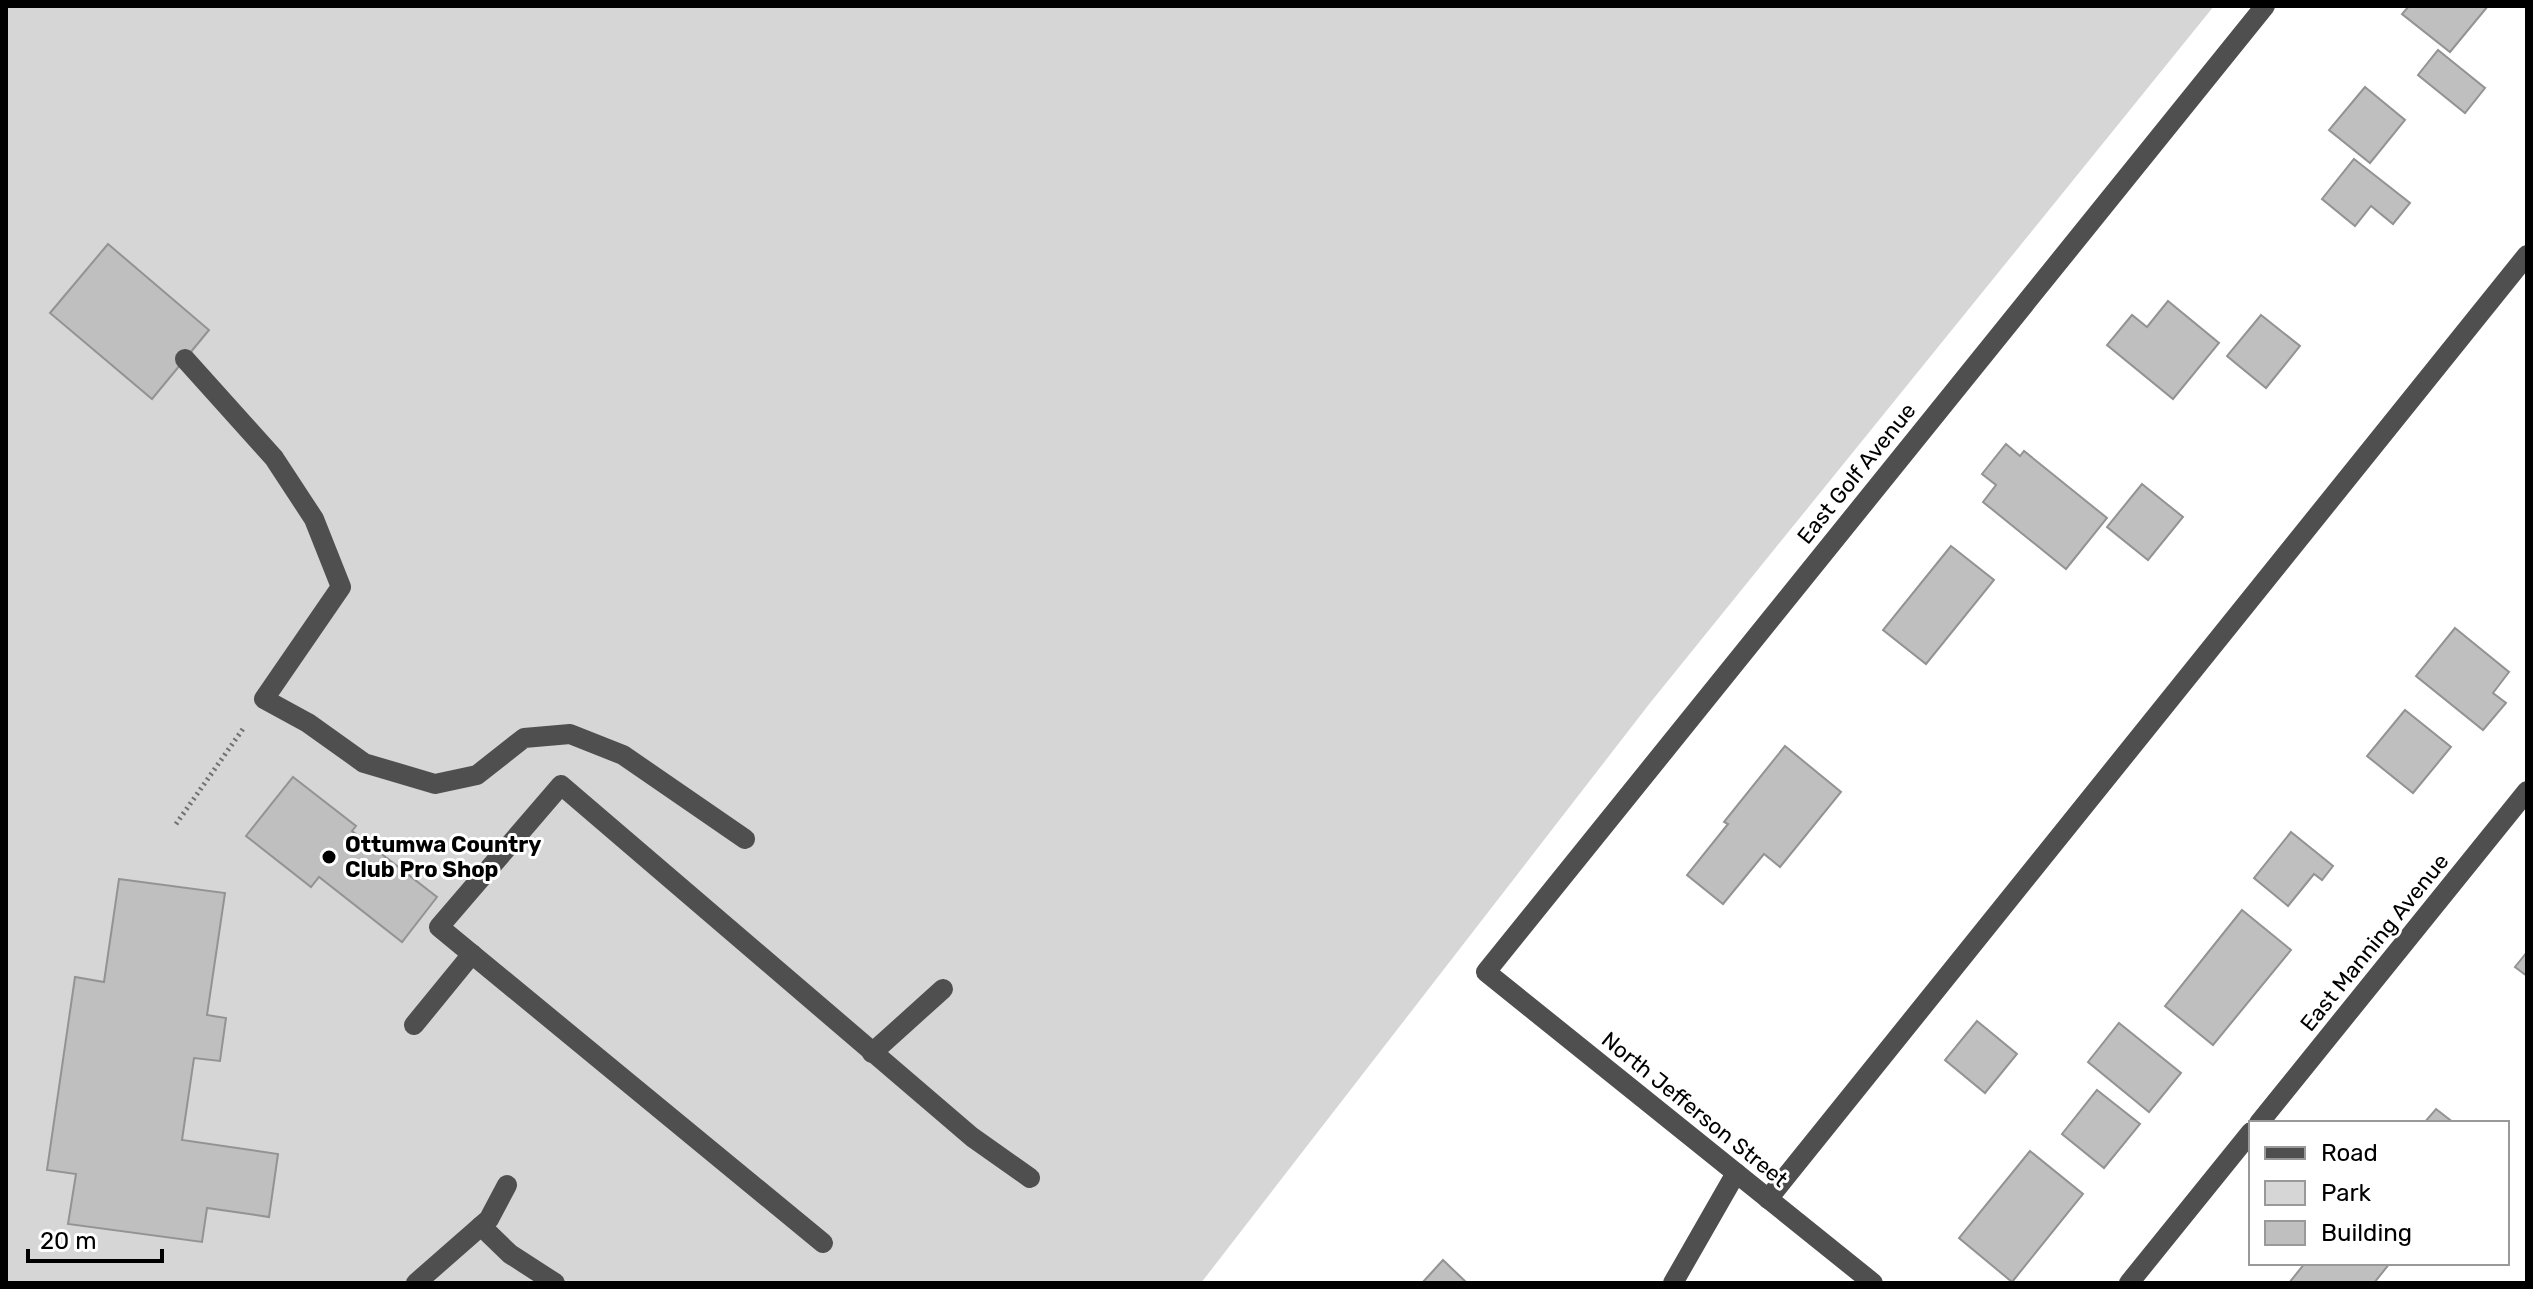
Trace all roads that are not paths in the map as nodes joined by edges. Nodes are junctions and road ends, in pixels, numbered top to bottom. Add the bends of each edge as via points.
1 (2265, 6) edge
2 (2527, 255) edge
3 (185, 359) dead end
4 (2527, 791) edge
5 (745, 839) dead end
6 (472, 954) junction
7 (1486, 972) joint
8 (943, 989) dead end
9 (414, 1025) dead end
10 (872, 1053) junction
11 (2261, 1121) edge
12 (2249, 1134) edge
13 (1736, 1173) junction
14 (1030, 1178) dead end
15 (507, 1185) dead end
16 (1768, 1199) junction
17 (481, 1226) junction
18 (823, 1243) dead end
19 (416, 1283) edge
20 (555, 1283) edge
21 (1673, 1283) edge
22 (1873, 1283) edge
23 (2129, 1283) edge

1 - 7 street, East Golf Avenue
2 - 16 street
3 - 5 street via 274,458 314,519 341,587 264,699 364,763 435,784 477,775 524,738 570,734 623,755
4 - 11 street, East Manning Avenue
6 - 9 street
6 - 10 street via 439,927 561,785
6 - 18 street
7 - 13 street, North Jefferson Street
8 - 10 street
10 - 14 street
12 - 23 street
13 - 16 street, North Jefferson Street
13 - 21 street
15 - 17 street
16 - 22 street, North Jefferson Street
17 - 19 street
17 - 20 street via 510,1254

